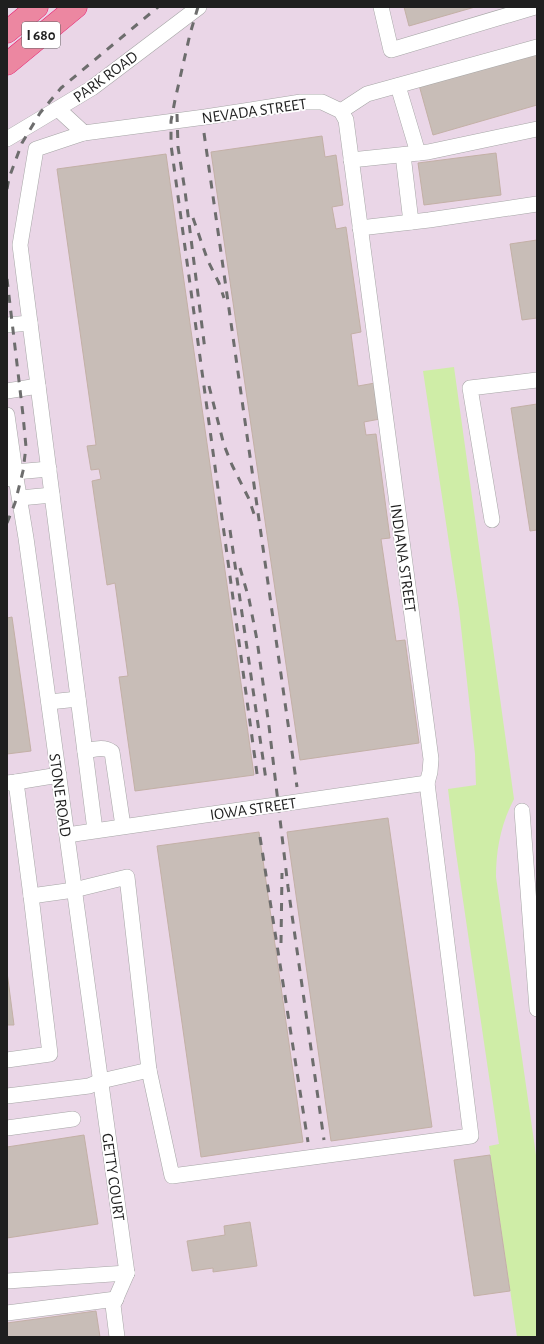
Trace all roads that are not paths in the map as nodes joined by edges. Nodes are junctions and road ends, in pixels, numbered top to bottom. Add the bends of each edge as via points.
1 (37, 7) edge
2 (76, 7) edge
3 (199, 7) edge
4 (381, 7) edge
5 (535, 7) edge
6 (7, 32) edge
7 (537, 47) edge
8 (7, 64) edge
9 (398, 86) junction
10 (58, 109) junction
11 (342, 111) junction
12 (537, 129) edge
13 (84, 133) junction
14 (7, 139) edge
15 (418, 153) junction
16 (403, 154) junction
17 (351, 160) junction
18 (537, 204) edge
19 (411, 222) junction
20 (360, 228) junction
21 (30, 323) junction
22 (7, 326) edge
23 (534, 381) edge
24 (38, 386) junction
25 (7, 391) edge
26 (7, 415) edge
27 (49, 469) junction
28 (11, 478) edge
29 (52, 495) junction
30 (20, 498) junction
31 (492, 520) dead end
32 (78, 699) junction
33 (49, 702) junction
34 (85, 751) junction
35 (59, 775) junction
36 (428, 777) junction
37 (12, 783) edge
38 (522, 811) dead end
39 (123, 826) junction
40 (95, 830) junction
41 (67, 835) junction
42 (74, 890) junction
43 (32, 896) junction
44 (537, 1009) edge
45 (7, 1060) edge
46 (149, 1070) junction
47 (101, 1081) junction
48 (7, 1096) edge
49 (73, 1119) dead end
50 (7, 1128) edge
51 (127, 1273) junction
52 (7, 1281) edge
53 (116, 1298) junction
54 (7, 1313) edge
55 (117, 1337) edge

1 - 6 highway, I 680
2 - 8 highway, I 680
3 - 10 street, PARK ROAD via 92,88
4 - 5 street via 391,50
7 - 9 street
9 - 11 street via 367,94
9 - 15 street
10 - 13 street
10 - 14 street, PARK ROAD
11 - 13 street, NEVADA STREET via 322,102 301,102
11 - 17 street via 346,120
12 - 15 street
13 - 21 street, NEVADA STREET via 36,149 20,245
15 - 16 street
16 - 17 street
16 - 19 street
17 - 20 street
18 - 19 street
19 - 20 street
20 - 36 street, INDIANA STREET via 431,759
21 - 22 street
21 - 24 street
23 - 31 street via 470,388
24 - 25 street
24 - 27 street
26 - 28 street, STONE ROAD
27 - 28 street
27 - 29 street
28 - 30 street, STONE ROAD
29 - 30 street
29 - 32 street
30 - 33 street, STONE ROAD
32 - 33 street
32 - 34 street
33 - 35 street, STONE ROAD
34 - 39 street via 104,748 112,752
34 - 40 street
35 - 37 street
35 - 41 street, STONE ROAD
36 - 39 street, IOWA STREET
36 - 46 street, INDIANA STREET via 471,1136 172,1176
37 - 43 street
38 - 44 street
39 - 40 street, IOWA STREET
40 - 41 street, IOWA STREET
41 - 42 street, STONE ROAD
42 - 43 street
42 - 46 street via 127,877
42 - 47 street, STONE ROAD
43 - 45 street via 50,1054
46 - 47 street
47 - 48 street via 89,1086
47 - 51 street, GETTY COURT
49 - 50 street
51 - 52 street
51 - 53 street
53 - 54 street
53 - 55 street via 113,1305

